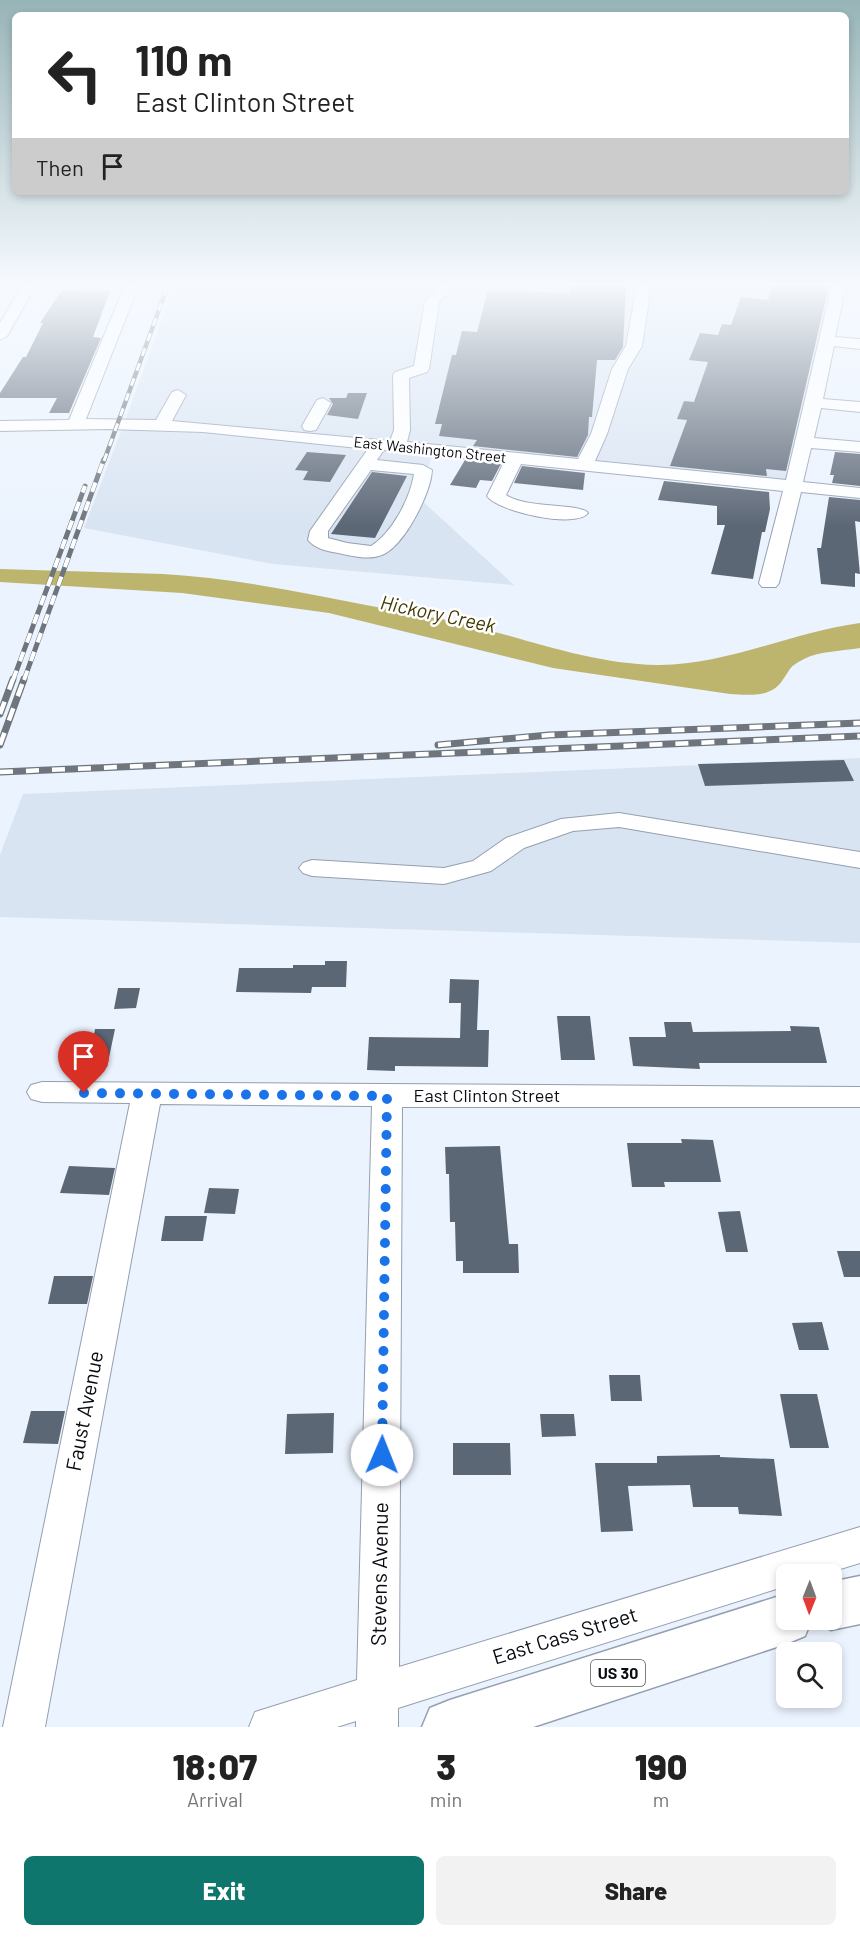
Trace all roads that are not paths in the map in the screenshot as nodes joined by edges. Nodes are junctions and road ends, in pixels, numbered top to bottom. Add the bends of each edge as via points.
1 (99, 366) edge
2 (422, 366) edge
3 (622, 366) edge
4 (822, 366) edge
5 (178, 394) dead end
6 (814, 403) junction
7 (323, 404) dead end
8 (860, 407) edge
9 (166, 418) junction
10 (76, 423) junction
11 (0, 426) edge
12 (314, 432) junction
13 (804, 442) junction
14 (388, 445) junction
15 (860, 447) edge
16 (515, 458) junction
17 (366, 464) junction
18 (584, 465) junction
19 (792, 486) junction
20 (860, 493) edge
21 (579, 513) dead end
22 (769, 583) dead end
23 (860, 860) edge
24 (312, 868) dead end
25 (42, 1092) dead end
26 (147, 1095) junction
27 (387, 1096) junction
28 (860, 1096) edge
29 (860, 1545) edge
30 (860, 1600) edge
31 (842, 1604) edge
32 (776, 1622) edge
33 (377, 1711) edge
34 (24, 1727) edge
35 (270, 1727) edge
36 (450, 1727) edge

1 - 10 street
2 - 14 street via 401,375 402,430
3 - 18 street
4 - 6 street
5 - 9 street
6 - 8 street
6 - 13 street
7 - 12 street
9 - 10 street, East Washington Street
9 - 12 street, East Washington Street via 190,427
10 - 11 street, East Washington Street
12 - 14 street, East Washington Street
13 - 15 street
13 - 19 street
14 - 16 street, East Washington Street
14 - 17 street
16 - 18 street, East Washington Street
16 - 21 street via 496,496 510,505 528,509
17 - 17 street via 319,531 318,540 326,545 375,551 386,546 420,490 423,470
18 - 19 street, East Washington Street
19 - 20 street, East Washington Street
19 - 22 street
23 - 24 street via 619,820 570,824 515,843 482,866 444,876
25 - 26 street, East Clinton Street
26 - 27 street, East Clinton Street
26 - 34 street, Faust Avenue
27 - 28 street, East Clinton Street
27 - 33 street, Stevens Avenue
29 - 33 street, East Cass Street
30 - 31 main road
32 - 36 main road, US 30
33 - 35 street, East Cass Street

